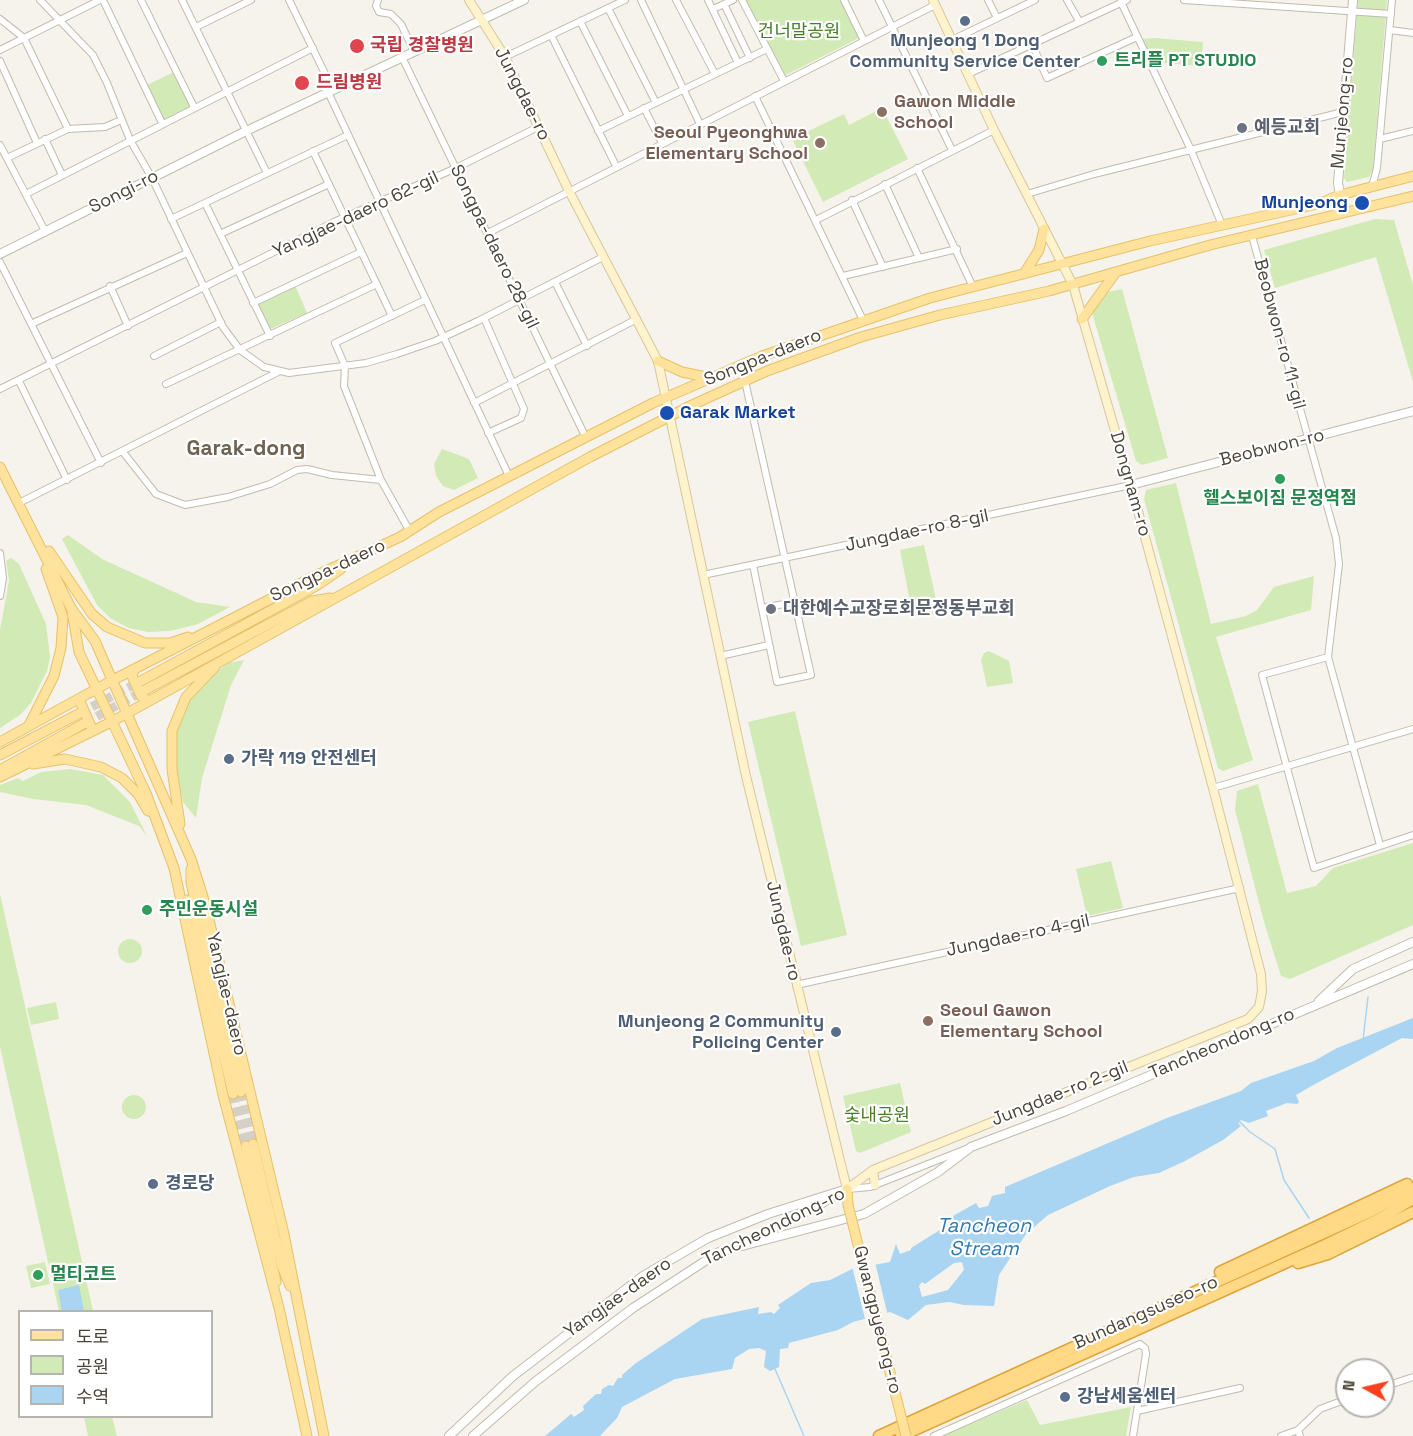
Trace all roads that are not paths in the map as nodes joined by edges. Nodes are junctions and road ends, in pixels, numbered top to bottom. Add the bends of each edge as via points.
1 (40, 0) edge
2 (101, 0) edge
3 (141, 0) edge
4 (183, 0) edge
5 (251, 0) edge
6 (289, 0) edge
7 (378, 0) edge
8 (469, 0) edge
9 (625, 0) edge
10 (641, 0) edge
11 (676, 0) edge
12 (708, 0) edge
13 (733, 0) edge
14 (742, 0) edge
15 (844, 0) edge
16 (879, 0) edge
17 (988, 0) edge
18 (1067, 0) edge
19 (1184, 0) edge
20 (1353, 0) edge
21 (1392, 0) edge
22 (522, 1) edge
23 (1030, 1) edge
24 (1124, 1) edge
25 (934, 3) edge
26 (724, 4) junction
27 (608, 8) junction
28 (713, 9) junction
29 (1352, 12) junction
30 (1391, 14) junction
31 (997, 18) junction
32 (0, 19) edge
33 (62, 20) junction
34 (482, 20) junction
35 (580, 21) junction
36 (1079, 21) junction
37 (196, 27) junction
38 (892, 27) junction
39 (1390, 30) junction
40 (1413, 33) edge
41 (551, 35) junction
42 (1137, 37) junction
43 (24, 39) junction
44 (952, 40) junction
45 (864, 41) junction
46 (1032, 44) junction
47 (313, 48) junction
48 (767, 49) junction
49 (0, 50) edge
50 (414, 51) junction
51 (402, 57) junction
52 (505, 57) junction
53 (750, 58) junction
54 (0, 61) edge
55 (738, 63) junction
56 (715, 74) junction
57 (968, 75) junction
58 (784, 81) junction
59 (684, 89) junction
60 (228, 90) junction
61 (330, 91) junction
62 (755, 96) junction
63 (656, 102) junction
64 (194, 107) junction
65 (644, 108) junction
66 (1343, 112) junction
67 (628, 116) junction
68 (120, 120) junction
69 (162, 123) junction
70 (700, 123) junction
71 (538, 127) junction
72 (68, 129) junction
73 (248, 130) junction
74 (994, 130) junction
75 (598, 131) junction
76 (1413, 131) edge
77 (348, 135) junction
78 (45, 139) junction
79 (1380, 139) junction
80 (129, 140) junction
81 (37, 143) junction
82 (662, 143) junction
83 (0, 145) edge
84 (952, 150) junction
85 (1191, 150) junction
86 (313, 151) junction
87 (7, 158) junction
88 (616, 166) junction
89 (456, 168) junction
90 (917, 168) junction
91 (267, 173) junction
92 (62, 175) junction
93 (1413, 176) edge
94 (152, 178) junction
95 (329, 184) junction
96 (885, 184) junction
97 (1372, 187) junction
98 (569, 191) junction
99 (26, 194) junction
100 (1027, 194) junction
101 (1340, 195) junction
102 (1413, 196) edge
103 (379, 200) junction
104 (852, 200) junction
105 (205, 203) junction
106 (1343, 213) junction
107 (345, 217) junction
108 (171, 219) junction
109 (816, 220) junction
110 (1222, 225) junction
111 (1044, 229) junction
112 (45, 231) junction
113 (488, 232) junction
114 (220, 234) junction
115 (1252, 236) junction
116 (957, 249) junction
117 (362, 252) junction
118 (187, 253) junction
119 (0, 254) edge
120 (603, 257) junction
121 (919, 258) junction
122 (0, 262) edge
123 (1064, 264) junction
124 (883, 267) junction
125 (238, 272) junction
126 (1116, 272) junction
127 (1024, 274) junction
128 (843, 276) junction
129 (555, 282) junction
130 (377, 284) junction
131 (1073, 285) junction
132 (110, 286) junction
133 (973, 286) junction
134 (205, 289) junction
135 (425, 300) junction
136 (520, 300) junction
137 (253, 303) junction
138 (392, 316) junction
139 (484, 318) junction
140 (637, 319) junction
141 (1082, 319) junction
142 (863, 320) junction
143 (221, 322) junction
144 (31, 324) junction
145 (128, 326) junction
146 (270, 336) junction
147 (443, 338) junction
148 (586, 346) junction
149 (240, 350) junction
150 (154, 356) dead end
151 (658, 361) junction
152 (51, 364) junction
153 (551, 364) junction
154 (345, 366) junction
155 (278, 372) junction
156 (711, 378) junction
157 (19, 381) junction
158 (745, 381) junction
159 (166, 384) dead end
160 (513, 384) junction
161 (0, 389) edge
162 (665, 398) junction
163 (474, 404) junction
164 (1413, 412) edge
165 (669, 418) junction
166 (488, 433) junction
167 (586, 438) junction
168 (1307, 439) junction
169 (123, 452) junction
170 (101, 463) junction
171 (0, 467) edge
172 (509, 476) junction
173 (67, 480) junction
174 (381, 480) junction
175 (1131, 485) junction
176 (19, 503) junction
177 (32, 527) junction
178 (409, 530) junction
179 (0, 553) edge
180 (785, 558) junction
181 (355, 559) junction
182 (753, 565) junction
183 (703, 575) junction
184 (0, 596) edge
185 (336, 597) junction
186 (795, 602) junction
187 (71, 608) junction
188 (762, 608) junction
189 (214, 629) junction
190 (769, 645) junction
191 (230, 655) junction
192 (720, 656) junction
193 (1328, 657) junction
194 (134, 670) junction
195 (111, 681) junction
196 (97, 688) junction
197 (144, 691) junction
198 (79, 699) junction
199 (80, 713) tunnel mouth
200 (126, 713) junction
201 (113, 721) junction
202 (29, 725) junction
203 (89, 726) junction
204 (1413, 729) edge
205 (0, 742) edge
206 (1354, 748) junction
207 (0, 755) edge
208 (1286, 765) junction
209 (14, 769) junction
210 (0, 770) edge
211 (0, 777) edge
212 (1213, 788) junction
213 (1413, 835) edge
214 (163, 837) junction
215 (183, 838) junction
216 (1380, 845) junction
217 (191, 859) junction
218 (174, 868) junction
219 (1240, 888) junction
220 (1413, 942) edge
221 (1413, 964) edge
222 (796, 984) junction
223 (1262, 991) joint
224 (1313, 1006) junction
225 (971, 1147) junction
226 (873, 1170) junction
227 (1413, 1182) edge
228 (875, 1185) junction
229 (1413, 1188) edge
230 (846, 1189) junction
231 (1413, 1198) edge
232 (848, 1205) joint
233 (1413, 1212) edge
234 (1325, 1244) junction
235 (719, 1252) junction
236 (1171, 1301) junction
237 (297, 1305) junction
238 (279, 1308) junction
239 (1413, 1377) edge
240 (1395, 1383) edge
241 (1240, 1388) dead end
242 (1335, 1403) edge
243 (1137, 1411) junction
244 (1299, 1433) edge
245 (307, 1436) edge
246 (324, 1436) edge
247 (449, 1436) edge
248 (473, 1436) edge
249 (879, 1436) edge
250 (901, 1436) edge
251 (906, 1436) edge
252 (934, 1436) edge
253 (1133, 1436) edge
254 (1281, 1436) edge

1 - 33 street
2 - 33 street
2 - 69 street
3 - 64 street
4 - 37 street
5 - 37 street
6 - 47 street
7 - 50 street via 379,12 391,14 401,24
8 - 34 main road, Jungdae-ro
9 - 27 street
10 - 59 street
11 - 56 street
12 - 28 street
13 - 26 street
14 - 48 street
15 - 45 street
16 - 38 street
17 - 31 street
18 - 36 street
19 - 29 street
20 - 29 street, Munjeong-ro
21 - 30 street
22 - 34 street, Songi-ro
23 - 31 street
24 - 36 street
24 - 42 street
25 - 38 street
25 - 44 main road, Dongnam-ro
26 - 28 street
26 - 53 street
27 - 35 street
27 - 63 street
28 - 55 street
29 - 30 street
29 - 66 street, Munjeong-ro
30 - 39 street
31 - 44 street
32 - 43 street
33 - 43 street
33 - 68 street via 93,55
34 - 50 street, Songi-ro
34 - 52 main road, Jungdae-ro
35 - 41 street
35 - 67 street
36 - 46 street
37 - 60 street
38 - 45 street
38 - 84 street
39 - 40 street
39 - 79 street
41 - 52 street
41 - 75 street
42 - 46 street via 1047,78
42 - 85 street
43 - 49 street
43 - 72 street
44 - 57 main road, Dongnam-ro
45 - 58 street
46 - 57 street
47 - 60 street
47 - 61 street
48 - 53 street
48 - 58 street
50 - 51 street, Songi-ro
51 - 61 street, Songi-ro
51 - 89 street, Songpa-daero 28-gil
52 - 71 main road, Jungdae-ro
53 - 55 street
54 - 81 street
55 - 56 street
56 - 59 street
57 - 74 main road, Dongnam-ro
58 - 62 street
59 - 63 street
59 - 70 street
60 - 64 street
60 - 73 street
61 - 73 street, Songi-ro
61 - 77 street
62 - 70 street
62 - 109 street
63 - 65 street
64 - 69 street
65 - 67 street
65 - 82 street
66 - 85 street
66 - 101 street, Munjeong-ro
67 - 75 street
68 - 72 street via 105,127
68 - 80 street
69 - 80 street
70 - 82 street
71 - 89 street, Yangjae-daero 62-gil
71 - 98 main road, Jungdae-ro
72 - 78 street
73 - 91 street
73 - 94 street, Songi-ro
74 - 84 street
74 - 100 main road, Dongnam-ro
75 - 88 street
76 - 79 street
77 - 86 street
77 - 103 street
78 - 81 street
78 - 92 street
79 - 97 street
80 - 92 street
80 - 94 street
81 - 87 street
82 - 88 street
83 - 87 street
84 - 90 street
85 - 100 street
85 - 110 street
86 - 91 street
86 - 95 street
87 - 99 street
88 - 98 street
89 - 103 street, Yangjae-daero 62-gil
89 - 113 street, Songpa-daero 28-gil
90 - 96 street
90 - 116 street
91 - 105 street
92 - 99 street
93 - 97 main road, Songpa-daero
94 - 108 street
94 - 112 street, Songi-ro
95 - 107 street
95 - 114 street
96 - 104 street
96 - 121 street
97 - 101 main road, Songpa-daero
98 - 113 street
98 - 120 main road, Jungdae-ro
99 - 112 street
100 - 111 main road, Dongnam-ro
101 - 106 street, Munjeong-ro
101 - 110 main road, Songpa-daero via 1318,204
102 - 106 main road, Songpa-daero
103 - 107 street, Yangjae-daero 62-gil
103 - 135 street
104 - 109 street
104 - 124 street
105 - 108 street
105 - 114 street
106 - 115 main road, Songpa-daero
107 - 117 street
107 - 125 street, Yangjae-daero 62-gil
108 - 118 street
109 - 128 street
110 - 123 main road, Songpa-daero
111 - 123 main road, Dongnam-ro
111 - 127 main road via 1039,250
112 - 119 street, Songi-ro
113 - 136 street, Songpa-daero 28-gil
114 - 125 street
115 - 126 main road, Songpa-daero
115 - 168 street, Beobwon-ro 11-gil
116 - 121 street
116 - 133 street
117 - 130 street
117 - 137 street
118 - 132 street
118 - 134 street
120 - 129 street
120 - 140 main road, Jungdae-ro
121 - 124 street
122 - 144 street
123 - 127 main road, Songpa-daero
123 - 131 main road, Dongnam-ro
124 - 128 street
125 - 134 street, Yangjae-daero 62-gil
125 - 137 street
126 - 131 main road, Songpa-daero
126 - 141 main road
127 - 133 main road, Songpa-daero
128 - 142 street
129 - 136 street
129 - 148 street
130 - 138 street
130 - 146 street
131 - 141 main road, Dongnam-ro
131 - 158 main road, Songpa-daero via 861,337
132 - 144 street
132 - 145 street
133 - 142 main road, Songpa-daero
134 - 143 street
134 - 145 street, Yangjae-daero 62-gil
135 - 138 street
135 - 147 street
136 - 139 street
136 - 153 street, Songpa-daero 28-gil
137 - 146 street
138 - 154 street via 336,343
139 - 147 street
139 - 160 street
140 - 148 street
140 - 151 main road, Jungdae-ro
141 - 175 main road, Dongnam-ro
142 - 156 main road, Songpa-daero
143 - 149 street
143 - 150 street
144 - 152 street
145 - 152 street, Yangjae-daero 62-gil
146 - 149 street
147 - 154 street
147 - 163 street
148 - 153 street
149 - 155 street
149 - 159 street
151 - 156 main road via 682,372
151 - 162 main road, Jungdae-ro
152 - 157 street, Yangjae-daero 62-gil
152 - 170 street
153 - 160 street
153 - 167 street, Songpa-daero 28-gil
154 - 155 street
154 - 174 street via 344,386
155 - 169 street
156 - 162 main road, Songpa-daero
157 - 161 street, Yangjae-daero 62-gil
157 - 173 street
158 - 165 main road, Songpa-daero
158 - 180 street
160 - 163 street
160 - 166 street via 524,409 521,418
162 - 165 main road, Jungdae-ro
162 - 167 main road, Songpa-daero
163 - 166 street
164 - 168 street, Beobwon-ro
165 - 183 main road, Jungdae-ro
165 - 185 main road, Songpa-daero via 590,457
166 - 172 street
167 - 172 main road, Songpa-daero
168 - 175 street, Beobwon-ro
168 - 193 street, Beobwon-ro 11-gil via 1336,538 1339,564
169 - 170 street
169 - 174 street via 156,494 185,505 261,487 297,470
170 - 173 street
171 - 176 main road, Yangjae-daero
172 - 178 main road, Songpa-daero
173 - 176 street
174 - 178 street
175 - 180 street, Jungdae-ro 8-gil
175 - 212 main road, Dongnam-ro
176 - 177 main road, Yangjae-daero
177 - 187 main road, Yangjae-daero
177 - 189 main road via 92,614 107,627 145,643 170,643
177 - 202 main road via 63,617 56,672
178 - 181 main road, Songpa-daero
179 - 184 street
180 - 182 street, Jungdae-ro 8-gil
180 - 186 street
181 - 189 main road, Songpa-daero
181 - 197 main road
182 - 183 street, Jungdae-ro 8-gil
182 - 188 street
183 - 192 main road, Jungdae-ro
185 - 191 main road, Songpa-daero
185 - 197 main road via 312,601
186 - 188 street
186 - 190 street via 811,675 777,682
187 - 195 main road, Yangjae-daero via 95,641
187 - 196 main road, Yangjae-daero via 80,651
188 - 190 street
189 - 194 main road, Songpa-daero
190 - 192 street
191 - 197 main road
191 - 215 main road via 186,697 172,731 172,769
192 - 222 main road, Jungdae-ro
193 - 206 street, Beobwon-ro 11-gil
193 - 208 street via 1262,675
194 - 195 main road, Songpa-daero
194 - 197 main road via 132,676 141,696
195 - 196 main road, Songpa-daero
195 - 200 main road, Yangjae-daero
196 - 198 main road, Songpa-daero
196 - 201 main road, Yangjae-daero
197 - 200 main road
198 - 202 main road, Songpa-daero
198 - 203 main road
199 - 207 main road
200 - 201 main road
200 - 215 main road, Yangjae-daero
201 - 203 main road
201 - 214 main road, Yangjae-daero
202 - 205 main road, Songpa-daero
203 - 209 main road
203 - 210 main road
204 - 206 street
206 - 208 street
206 - 216 street, Beobwon-ro 11-gil
208 - 212 street
208 - 216 street via 1314,868
209 - 211 main road
209 - 214 main road via 65,759 113,772 138,794
212 - 219 main road, Dongnam-ro
213 - 216 street
214 - 218 main road, Yangjae-daero
215 - 217 main road, Yangjae-daero
217 - 218 main road, Yangjae-daero via 191,883 237,1093 184,885
217 - 237 main road, Yangjae-daero via 272,1182
218 - 238 main road, Yangjae-daero via 223,1095
219 - 222 street, Jungdae-ro 4-gil
219 - 223 main road, Dongnam-ro
220 - 224 street via 1353,969
221 - 224 street, Tancheondong-ro
222 - 230 main road, Jungdae-ro
223 - 226 main road, Jungdae-ro 2-gil via 1259,1007 1248,1019
224 - 225 street, Tancheondong-ro
225 - 228 street, Tancheondong-ro
225 - 235 street via 938,1172 864,1214
226 - 228 main road
226 - 230 main road, Jungdae-ro 2-gil
227 - 236 highway via 1245,1259
228 - 230 street, Tancheondong-ro
229 - 234 highway, Bundangsuseo-ro
230 - 232 main road, Jungdae-ro
230 - 235 street, Tancheondong-ro via 817,1208
230 - 247 street, Yangjae-daero via 708,1238 643,1276 522,1369
231 - 234 highway, Bundangsuseo-ro
232 - 251 main road, Gwangpyeong-ro, bridge
233 - 234 highway
234 - 236 highway, Bundangsuseo-ro
234 - 250 highway, Bundangsuseo-ro
235 - 248 street, Tancheondong-ro via 648,1296
236 - 249 highway, Bundangsuseo-ro
237 - 238 main road, Yangjae-daero via 282,1266 249,1145
237 - 246 main road, Yangjae-daero
238 - 245 main road, Yangjae-daero
239 - 240 street
241 - 243 street
242 - 244 street via 1320,1409
243 - 252 street via 1146,1354 1140,1344
243 - 253 street
244 - 254 street

